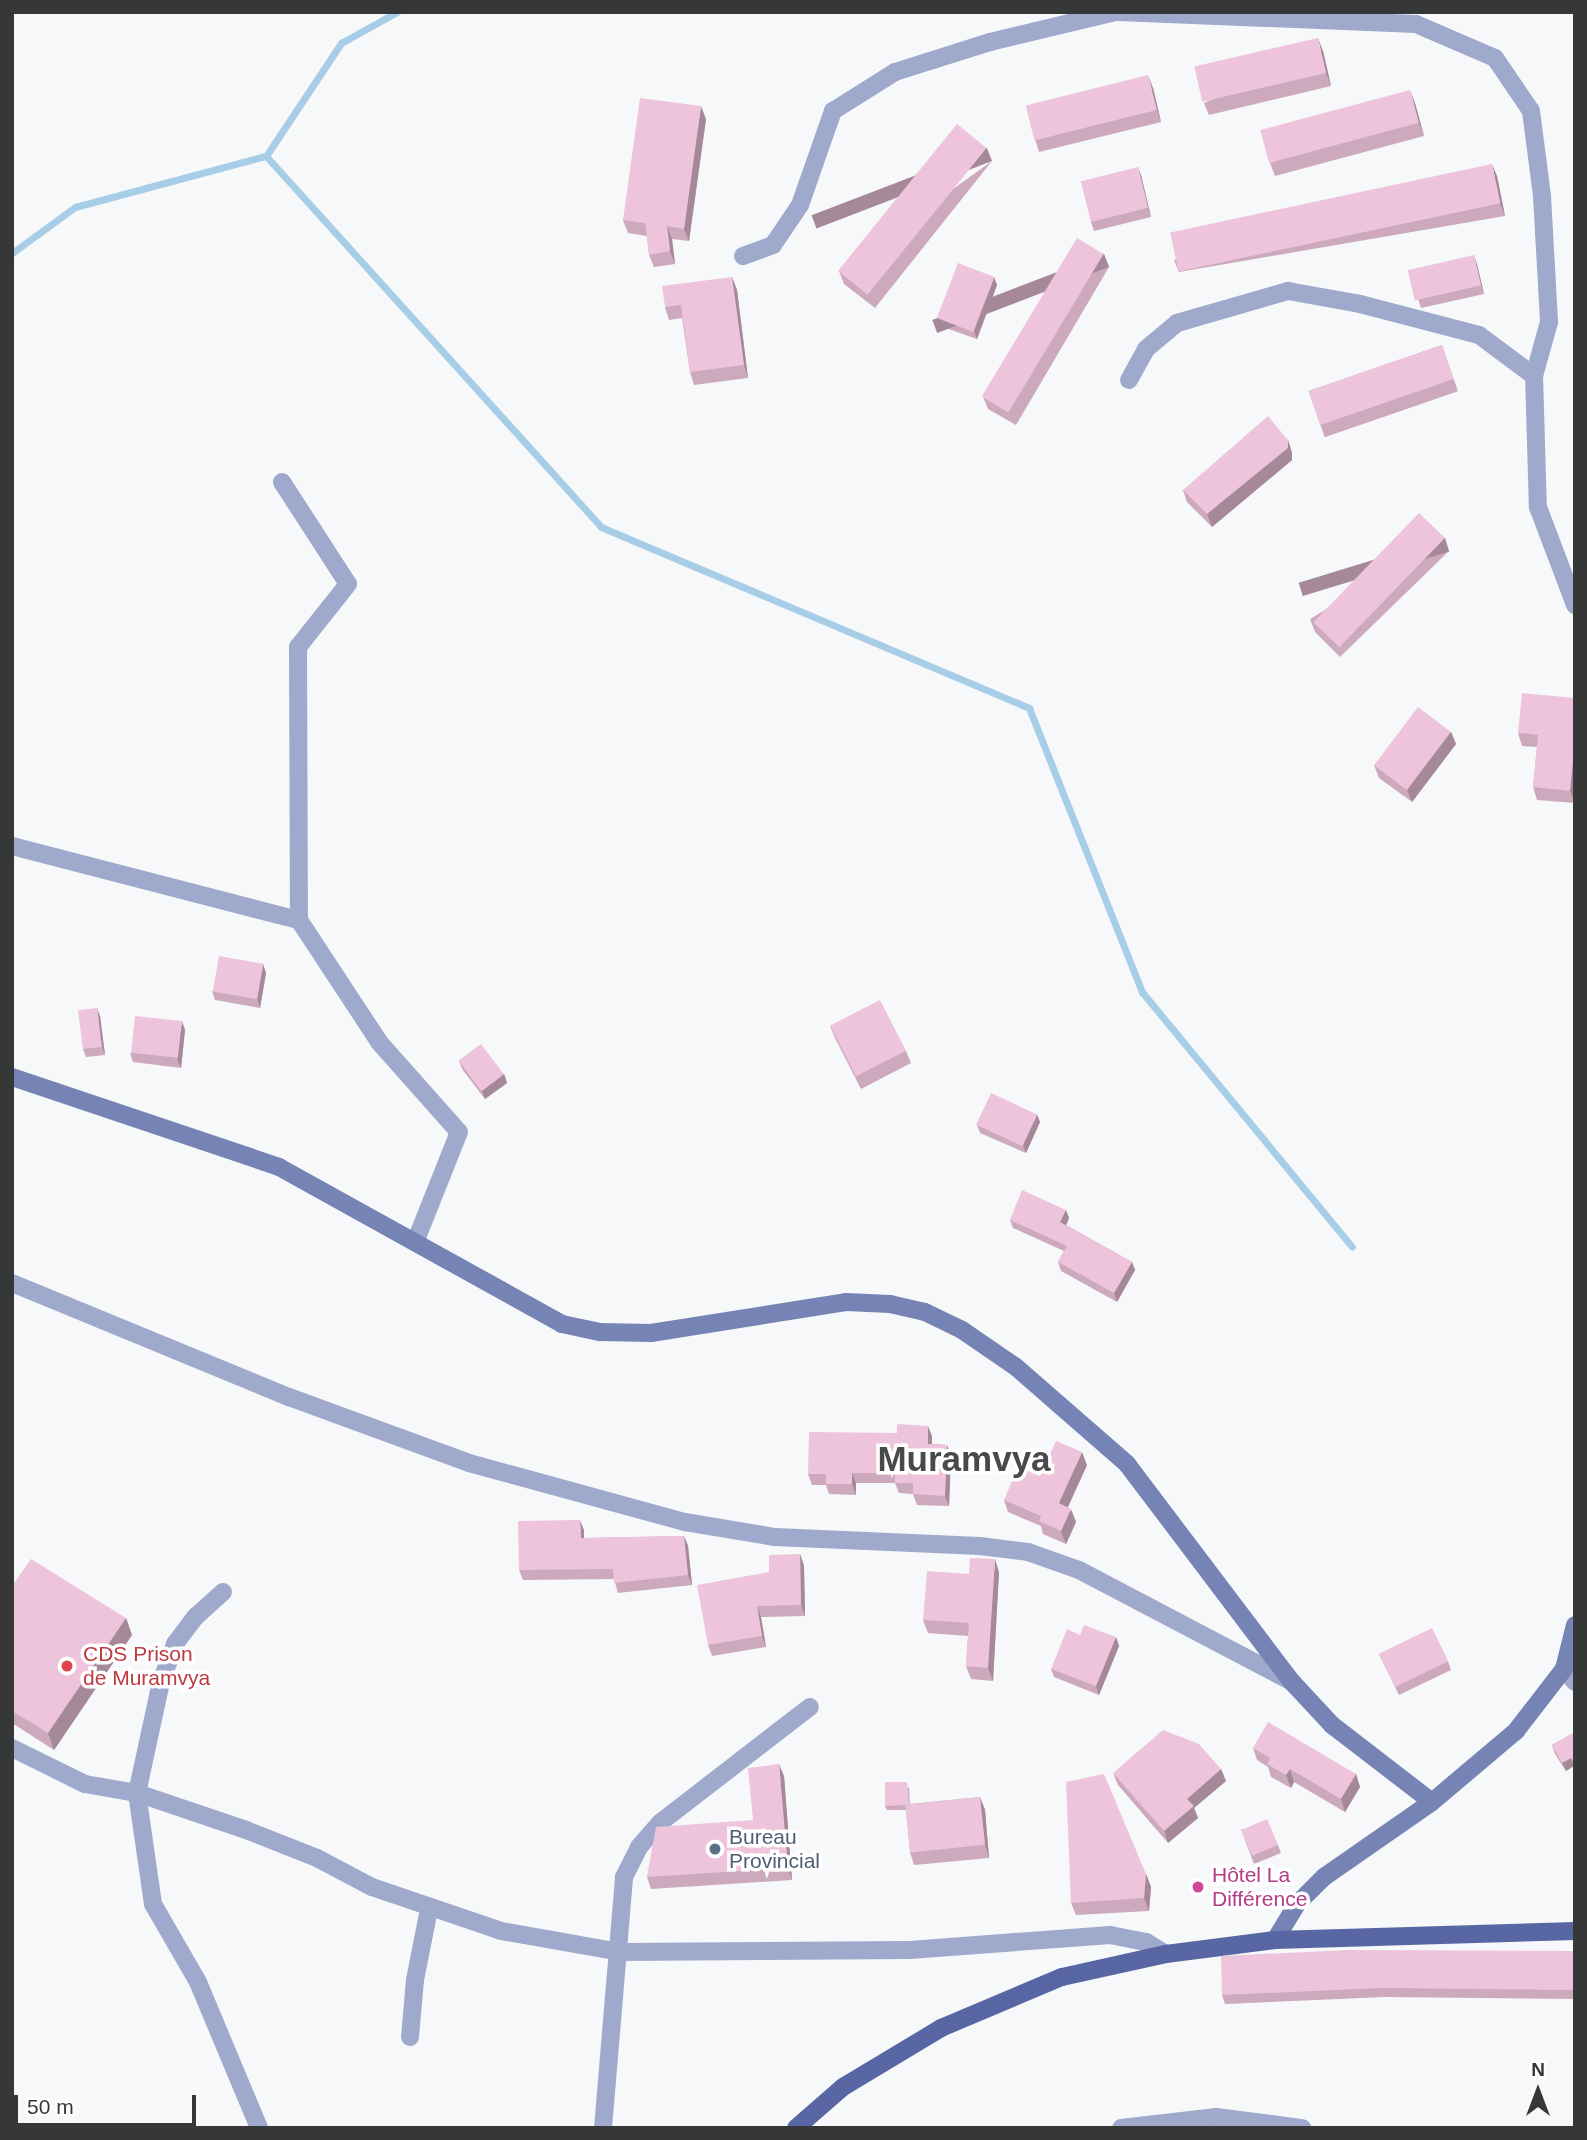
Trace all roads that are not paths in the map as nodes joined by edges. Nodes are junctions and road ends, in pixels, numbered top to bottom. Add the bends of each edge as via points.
1 (1117, 12) edge
2 (743, 256) dead end
3 (1535, 376) junction
4 (1129, 380) dead end
5 (282, 482) dead end
6 (1575, 605) edge
7 (12, 846) edge
8 (299, 920) junction
9 (12, 1077) edge
10 (416, 1240) junction
11 (12, 1283) edge
12 (223, 1592) dead end
13 (1575, 1625) edge
14 (1569, 1676) edge
15 (1292, 1682) junction
16 (810, 1707) dead end
17 (12, 1748) edge
18 (136, 1793) junction
19 (1432, 1802) junction
20 (429, 1909) junction
21 (1575, 1931) edge
22 (1275, 1940) junction
23 (620, 1952) junction
24 (1166, 1954) junction
25 (410, 2038) dead end
26 (259, 2128) edge
27 (603, 2128) edge
28 (796, 2128) edge
29 (1121, 2128) edge
30 (1302, 2128) edge

1 - 2 street via 990,42 895,72 833,111 800,205 773,245
1 - 3 street via 1416,24 1494,58 1531,111 1539,172 1549,322
3 - 4 street via 1479,335 1360,304 1287,291 1177,323 1146,349
3 - 6 street via 1538,507
5 - 8 street via 348,584 298,647
7 - 8 street
8 - 10 street via 379,1042 459,1132
9 - 10 main road via 279,1167
10 - 15 main road via 562,1324 600,1332 651,1333 846,1302 925,1311 1016,1367 1127,1464
11 - 15 street via 276,1392 470,1463 685,1522 775,1537 1028,1552 1079,1570
12 - 18 street via 196,1616 175,1644 161,1682
13 - 14 main road
14 - 19 main road via 1516,1731
15 - 19 main road via 1332,1725
16 - 23 street via 700,1788 639,1847 624,1877
17 - 18 street via 85,1784
18 - 20 street via 258,1834
18 - 26 street via 153,1904 198,1982
19 - 22 main road via 1324,1877 1297,1904
20 - 23 street via 501,1931
20 - 25 street via 415,1980
21 - 22 main road
22 - 24 main road
23 - 24 street via 910,1950 1110,1935 1146,1942
23 - 27 street
24 - 28 main road via 1062,1977 941,2028 843,2087
29 - 30 street via 1216,2117

